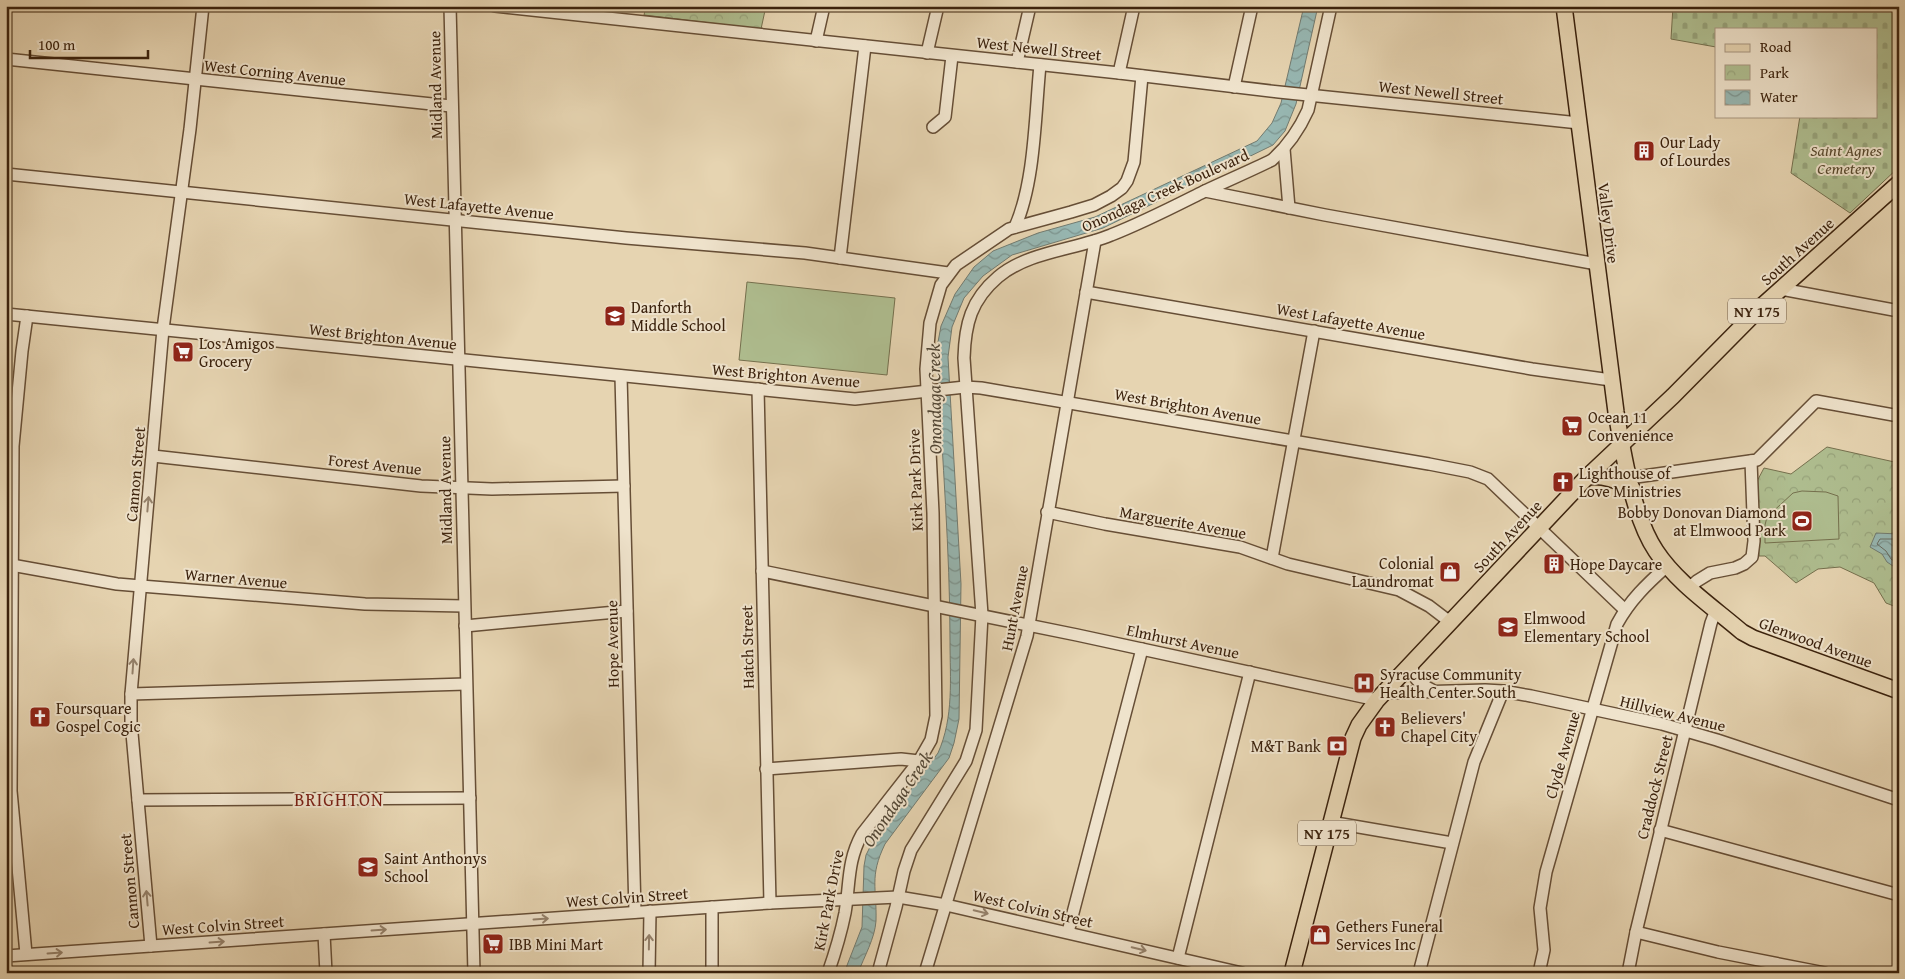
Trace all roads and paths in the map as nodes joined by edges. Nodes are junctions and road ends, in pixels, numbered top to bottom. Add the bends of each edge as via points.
1 (202, 6) edge
2 (450, 6) edge
3 (495, 6) edge
4 (824, 6) edge
5 (938, 6) edge
6 (1030, 6) edge
7 (1134, 6) edge
8 (1252, 6) edge
9 (1331, 6) edge
10 (1564, 6) edge
11 (816, 41) junction
12 (864, 46) junction
13 (928, 53) junction
14 (952, 56) junction
15 (6, 59) edge
16 (1018, 62) junction
17 (1040, 65) junction
18 (1119, 73) junction
19 (1142, 76) junction
20 (195, 80) junction
21 (1234, 87) junction
22 (1307, 95) junction
23 (452, 106) junction
24 (1579, 123) junction
25 (932, 127) dead end
26 (1284, 149) junction
27 (6, 174) edge
28 (1896, 189) edge
29 (1205, 191) junction
30 (182, 192) junction
31 (1289, 208) junction
32 (454, 220) junction
33 (1015, 227) junction
34 (1095, 241) junction
35 (840, 258) junction
36 (1597, 264) junction
37 (948, 273) junction
38 (1781, 289) junction
39 (1086, 292) junction
40 (1899, 310) edge
41 (6, 314) edge
42 (27, 316) junction
43 (163, 329) junction
44 (1314, 331) junction
45 (458, 360) junction
46 (621, 376) junction
47 (1612, 380) junction
48 (960, 388) junction
49 (758, 389) junction
50 (930, 391) junction
51 (1067, 402) junction
52 (1899, 416) edge
53 (1294, 440) junction
54 (1621, 444) junction
55 (152, 456) junction
56 (1751, 461) junction
57 (1587, 477) junction
58 (1630, 483) junction
59 (624, 486) junction
60 (461, 488) junction
61 (1047, 512) junction
62 (1540, 526) junction
63 (1272, 558) junction
64 (9, 564) edge
65 (1668, 566) junction
66 (762, 570) junction
67 (141, 586) junction
68 (1690, 588) junction
69 (464, 606) junction
70 (939, 607) junction
71 (1625, 610) junction
72 (1716, 610) junction
73 (627, 612) junction
74 (982, 615) junction
75 (1450, 622) junction
76 (1029, 625) junction
77 (465, 626) junction
78 (1142, 649) junction
79 (1412, 663) junction
80 (1250, 672) junction
81 (466, 684) junction
82 (1433, 691) junction
83 (1503, 691) junction
84 (1899, 691) edge
85 (131, 694) junction
86 (1380, 697) junction
87 (1592, 710) junction
88 (1685, 731) junction
89 (919, 761) junction
90 (766, 769) junction
91 (470, 798) junction
92 (138, 800) junction
93 (1899, 800) edge
94 (1330, 822) junction
95 (1660, 830) junction
96 (1452, 843) junction
97 (1899, 895) edge
98 (898, 897) junction
99 (847, 900) junction
100 (770, 903) junction
101 (946, 905) junction
102 (712, 907) junction
103 (650, 911) junction
104 (634, 912) junction
105 (472, 924) junction
106 (1068, 932) junction
107 (1636, 932) junction
108 (324, 934) junction
109 (151, 946) junction
110 (26, 954) junction
111 (6, 956) edge
112 (1178, 958) junction
113 (326, 973) edge
114 (474, 973) edge
115 (649, 973) edge
116 (712, 973) edge
117 (828, 973) edge
118 (878, 973) edge
119 (926, 973) edge
120 (1242, 973) edge
121 (1292, 973) edge
122 (1419, 973) edge
123 (1539, 973) edge
124 (1628, 973) edge
125 (1825, 973) edge

1 - 20 street, Cannon Street
2 - 23 street, Midland Avenue
3 - 11 street, West Newell Street
4 - 11 street
5 - 13 street
6 - 16 street
7 - 18 street
8 - 21 street
9 - 22 street, Onondaga Creek Boulevard
10 - 24 main road, Valley Drive
11 - 12 street, West Newell Street
12 - 13 street, West Newell Street
12 - 35 street
13 - 14 street, West Newell Street
14 - 16 street, West Newell Street
14 - 25 street via 945,117
15 - 20 street, West Corning Avenue
16 - 17 street, West Newell Street
17 - 18 street, West Newell Street
17 - 33 street via 1026,196
18 - 19 street, West Newell Street
19 - 21 street, West Newell Street
19 - 33 street, Kirk Park Drive via 1134,162 1122,188 1094,205
20 - 23 street, West Corning Avenue
20 - 30 street, Cannon Street
21 - 22 street, West Newell Street
22 - 24 street, West Newell Street
22 - 26 street, Onondaga Creek Boulevard via 1302,124
23 - 32 street, Midland Avenue
24 - 36 main road, Valley Drive
26 - 29 street, Onondaga Creek Boulevard via 1272,160
26 - 31 street
27 - 30 street, West Lafayette Avenue
28 - 38 main road, South Avenue / NY 175
29 - 31 street
29 - 34 street, Onondaga Creek Boulevard
30 - 32 street, West Lafayette Avenue
30 - 43 street, Cannon Street
31 - 36 street
32 - 35 street, West Lafayette Avenue
32 - 45 street, Midland Avenue
33 - 37 street, Kirk Park Drive via 996,237
34 - 39 street, Hunt Avenue
34 - 48 street, Onondaga Creek Boulevard via 1021,263 998,277 983,292 969,317
35 - 37 street, West Lafayette Avenue
36 - 47 main road, Valley Drive
37 - 50 street, Kirk Park Drive via 941,285 930,323 926,370
38 - 40 street
38 - 54 main road, South Avenue / NY 175
39 - 44 street, West Lafayette Avenue
39 - 51 street, Hunt Avenue
41 - 42 street, West Brighton Avenue
42 - 43 street, West Brighton Avenue
42 - 64 street via 14,424
43 - 45 street, West Brighton Avenue
43 - 55 street, Cannon Street
44 - 47 street, West Lafayette Avenue
44 - 53 street
45 - 46 street, West Brighton Avenue
45 - 60 street, Midland Avenue
46 - 49 street, West Brighton Avenue
46 - 59 street, Hope Avenue
47 - 54 main road, Valley Drive
48 - 50 street, West Brighton Avenue
48 - 51 street, West Brighton Avenue via 981,388
48 - 74 street, Onondaga Creek Boulevard
49 - 50 street, West Brighton Avenue via 855,399
49 - 66 street, Hatch Street
50 - 70 street, Kirk Park Drive
51 - 53 street, West Brighton Avenue
51 - 61 street, Hunt Avenue
52 - 56 street via 1816,402 1761,457
53 - 62 street, West Brighton Avenue via 1483,476
53 - 63 street
54 - 57 main road, South Avenue / NY 175
54 - 58 main road, Glenwood Avenue
55 - 60 street, Forest Avenue
67 -> 55 street, Cannon Street
56 - 58 street
56 - 68 street via 1752,557 1735,568 1710,573
57 - 58 main road
57 - 62 main road, South Avenue / NY 175
58 - 65 main road, Glenwood Avenue via 1645,529 1655,550
59 - 60 street, Forest Avenue
59 - 73 street, Hope Avenue
60 - 69 street, Midland Avenue
61 - 63 street, Marguerite Avenue via 1240,546
61 - 76 street, Hunt Avenue
62 - 71 street, West Brighton Avenue
62 - 75 main road, South Avenue / NY 175
63 - 75 street, Marguerite Avenue via 1399,590
64 - 67 street, Warner Avenue
64 - 110 street via 11,791
65 - 68 main road, Glenwood Avenue
65 - 71 street, Clyde Avenue via 1640,590
66 - 70 street
66 - 90 street, Hatch Street
67 - 69 street, Warner Avenue via 364,604
85 -> 67 street, Cannon Street
68 - 72 main road, Glenwood Avenue
69 - 77 street, Midland Avenue
70 - 74 street, Elmhurst Avenue
70 - 89 street, Kirk Park Drive via 936,716 931,740
71 - 87 street, Clyde Avenue via 1617,624
72 - 84 main road, Glenwood Avenue via 1753,638
72 - 88 street, Craddock Street
73 - 77 street
73 - 104 street, Hope Avenue
74 - 76 street, Elmhurst Avenue
74 - 98 street, Onondaga Creek Boulevard via 976,730 956,780 911,850
75 - 79 main road, South Avenue / NY 175
76 - 78 street, Elmhurst Avenue
76 - 101 street, Hunt Avenue
77 - 81 street, Midland Avenue
78 - 80 street, Elmhurst Avenue
78 - 106 street
79 - 82 street via 1419,684
79 - 86 main road, South Avenue / NY 175
80 - 86 street, Elmhurst Avenue
80 - 112 street
81 - 85 street
81 - 91 street, Midland Avenue
82 - 83 street, Hillview Avenue
82 - 86 street, Hillview Avenue
83 - 87 street, Hillview Avenue
83 - 96 street via 1474,762
85 - 92 street, Cannon Street
86 - 94 main road, South Avenue / NY 175 via 1353,738
87 - 88 street, Hillview Avenue
87 - 123 street, Clyde Avenue via 1542,891 1540,908 1544,950
88 - 93 street, Hillview Avenue
88 - 95 street, Craddock Street
89 - 90 street via 901,759
89 - 99 street, Kirk Park Drive via 856,845 849,868
90 - 100 street, Hatch Street
91 - 92 street
91 - 105 street, Midland Avenue
109 -> 92 street, Cannon Street
94 - 96 street
94 - 121 main road, South Avenue / NY 175
95 - 97 street
95 - 107 street, Craddock Street
96 - 122 street
98 - 99 street, West Colvin Street
98 - 101 street, West Colvin Street
98 - 118 street, Onondaga Creek Boulevard
99 - 100 street, West Colvin Street
99 - 117 street, Kirk Park Drive
100 - 102 street, West Colvin Street
101 -> 106 street, West Colvin Street
101 - 119 street, Hunt Avenue
102 - 103 street, West Colvin Street
102 - 116 street
103 - 104 street, West Colvin Street
115 -> 103 street
105 -> 104 street, West Colvin Street
108 -> 105 street, West Colvin Street
105 - 114 street, Midland Avenue
106 -> 112 street, West Colvin Street
107 - 124 street, Craddock Street
107 - 125 street
109 -> 108 street, West Colvin Street
108 - 113 street
110 -> 109 street, West Colvin Street
110 - 111 street, West Colvin Street
112 - 120 street, West Colvin Street

